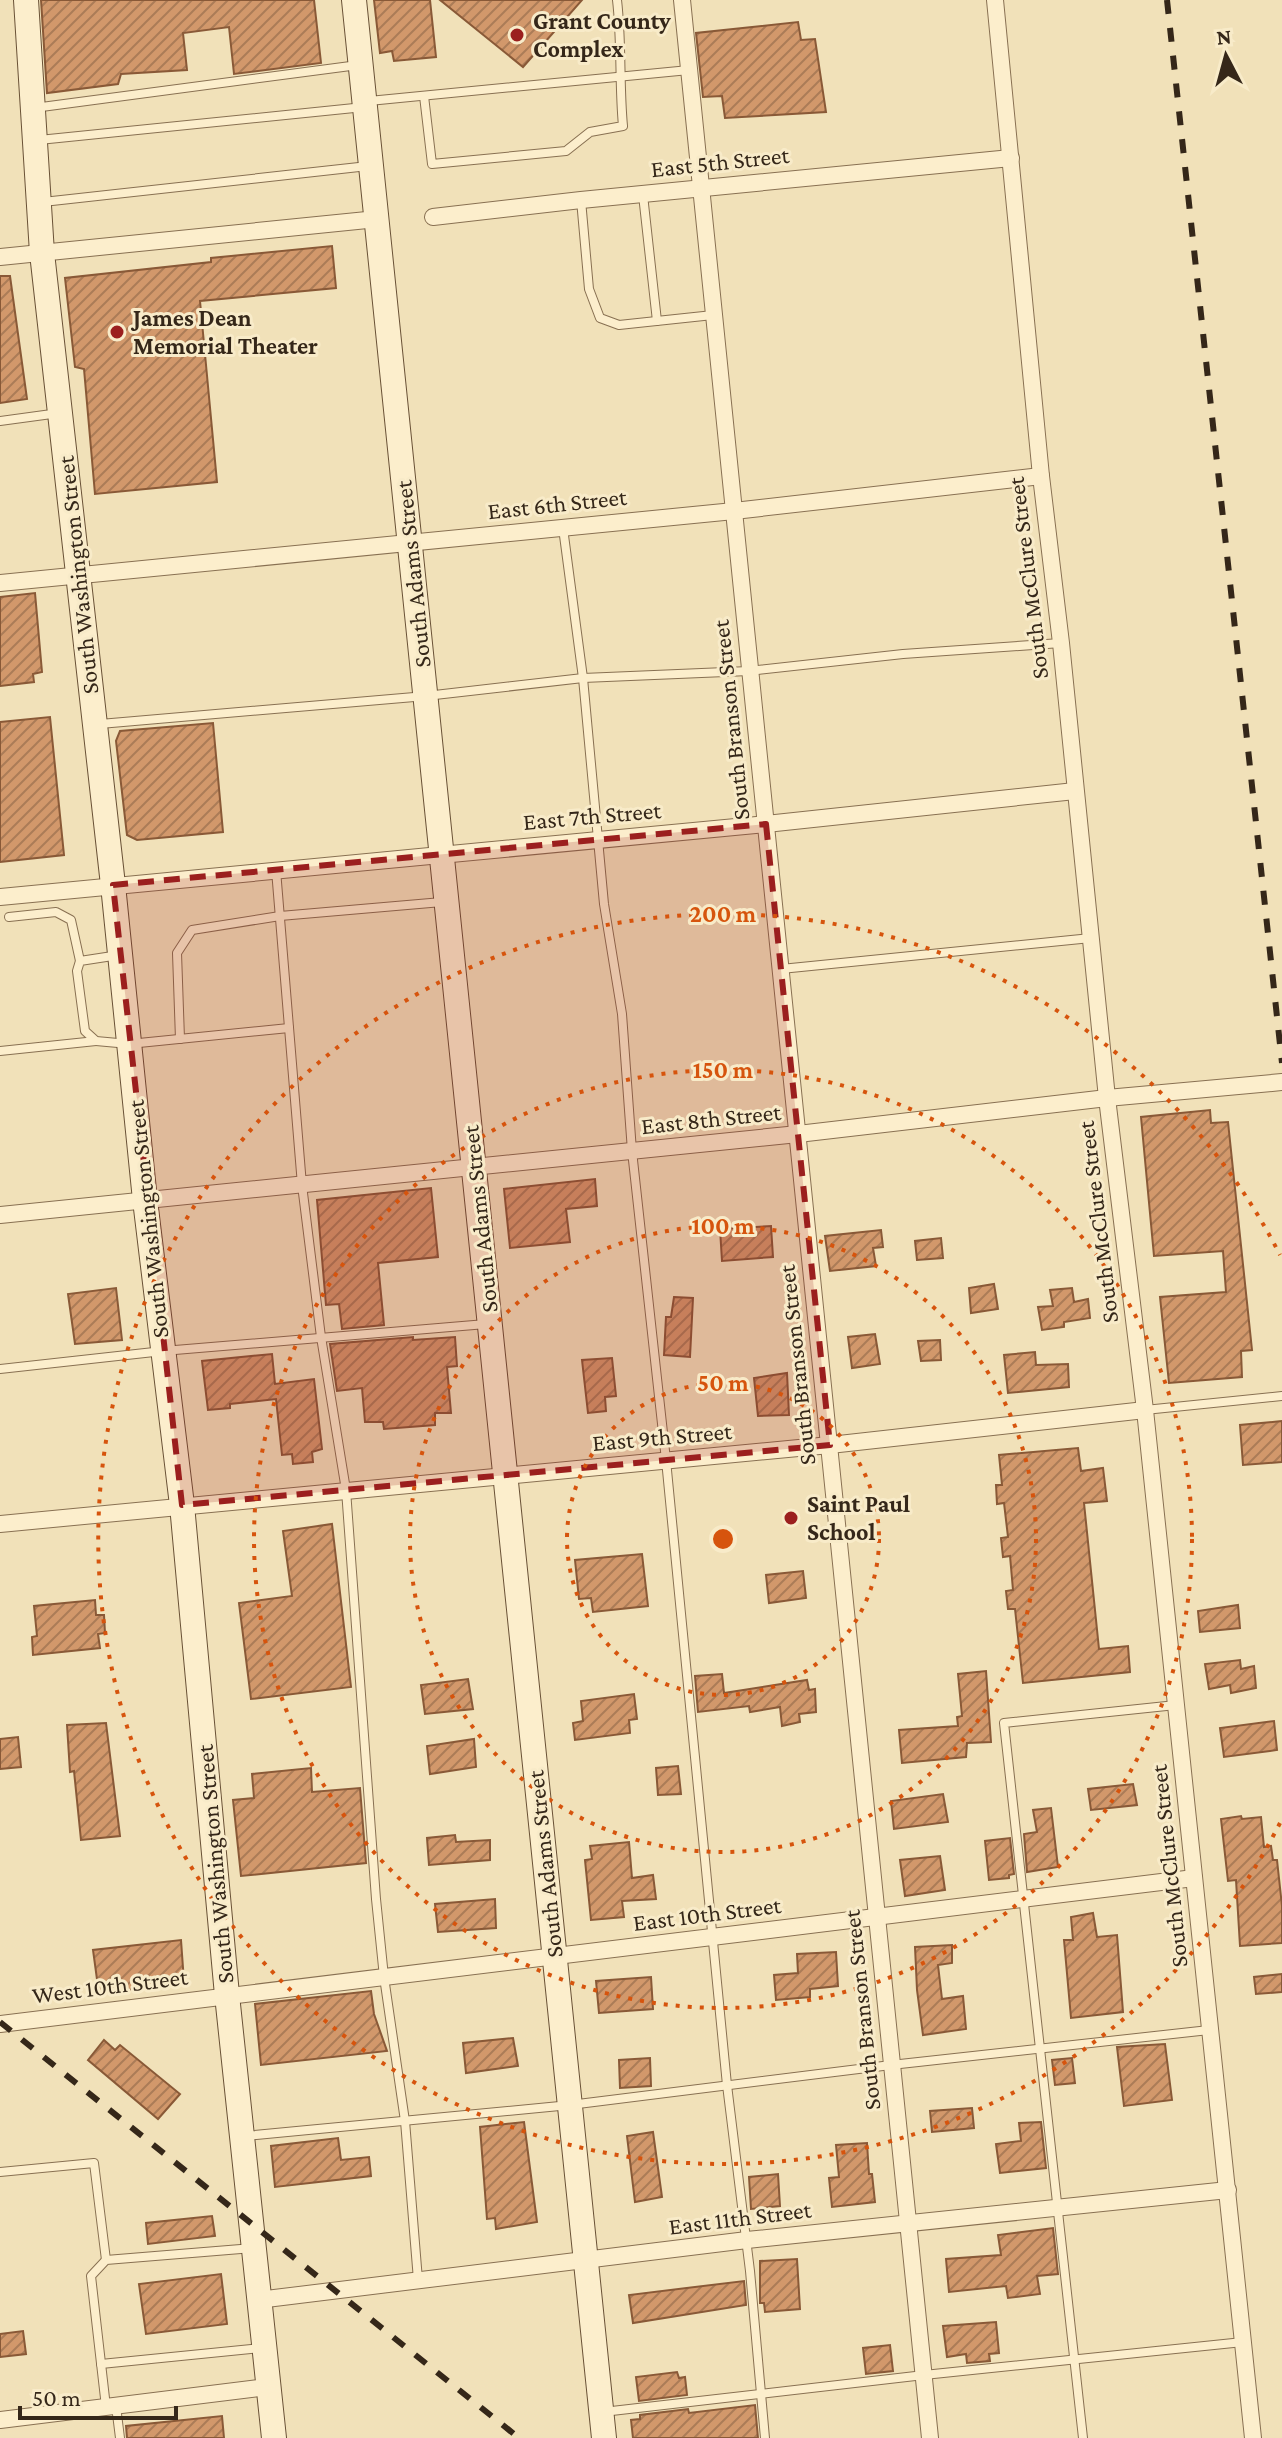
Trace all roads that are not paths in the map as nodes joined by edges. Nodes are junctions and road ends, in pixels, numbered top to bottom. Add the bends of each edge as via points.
1 (26, 0) edge
2 (354, 0) edge
3 (617, 0) edge
4 (682, 0) edge
5 (995, 0) edge
6 (360, 64) junction
7 (689, 70) junction
8 (619, 77) junction
9 (424, 96) junction
10 (364, 104) junction
11 (33, 108) junction
12 (35, 141) junction
13 (1011, 158) junction
14 (371, 165) junction
15 (701, 188) junction
16 (642, 194) junction
17 (581, 200) junction
18 (38, 203) junction
19 (433, 217) dead end
20 (377, 219) junction
21 (42, 253) junction
22 (0, 257) edge
23 (714, 315) junction
24 (657, 321) junction
25 (60, 413) junction
26 (0, 421) edge
27 (1041, 476) junction
28 (734, 511) junction
29 (563, 528) junction
30 (410, 542) junction
31 (78, 575) junction
32 (0, 583) edge
33 (1061, 643) junction
34 (749, 671) junction
35 (583, 678) junction
36 (426, 696) junction
37 (95, 725) junction
38 (1075, 791) junction
39 (766, 824) junction
40 (599, 840) junction
41 (442, 854) junction
42 (276, 870) junction
43 (113, 885) junction
44 (0, 897) edge
45 (447, 902) junction
46 (280, 916) junction
47 (9, 917) dead end
48 (1091, 938) junction
49 (120, 955) junction
50 (80, 961) junction
51 (781, 970) junction
52 (289, 1028) junction
53 (180, 1039) junction
54 (96, 1041) junction
55 (129, 1044) junction
56 (0, 1051) edge
57 (1282, 1082) edge
58 (1107, 1098) junction
59 (798, 1134) junction
60 (632, 1151) junction
61 (474, 1167) junction
62 (302, 1185) junction
63 (145, 1200) junction
64 (0, 1215) edge
65 (490, 1323) junction
66 (321, 1337) junction
67 (163, 1351) junction
68 (0, 1369) edge
69 (1282, 1396) edge
70 (1145, 1410) junction
71 (830, 1445) junction
72 (666, 1460) junction
73 (506, 1475) junction
74 (346, 1490) junction
75 (182, 1505) junction
76 (0, 1524) edge
77 (1176, 1705) junction
78 (1194, 1878) junction
79 (1024, 1899) junction
80 (876, 1918) junction
81 (713, 1938) junction
82 (554, 1958) junction
83 (384, 1977) junction
84 (227, 1995) junction
85 (0, 2024) edge
86 (1210, 2030) junction
87 (1041, 2049) junction
88 (891, 2065) junction
89 (727, 2085) junction
90 (570, 2105) junction
91 (405, 2121) junction
92 (241, 2136) junction
93 (0, 2172) edge
94 (1228, 2190) junction
95 (1060, 2208) junction
96 (908, 2223) junction
97 (747, 2240) junction
98 (253, 2248) junction
99 (106, 2260) junction
100 (587, 2262) junction
101 (418, 2281) junction
102 (258, 2300) junction
103 (1243, 2342) junction
104 (263, 2347) junction
105 (1075, 2359) junction
106 (101, 2364) junction
107 (924, 2375) junction
108 (267, 2387) junction
109 (759, 2394) junction
110 (111, 2406) junction
111 (602, 2412) junction
112 (0, 2420) edge
113 (120, 2438) edge
114 (274, 2438) edge
115 (604, 2438) edge
116 (765, 2438) edge
117 (930, 2438) edge
118 (1083, 2438) edge
119 (1253, 2438) edge

1 - 11 main road, South Washington Street
2 - 6 main road, South Adams Street
3 - 8 lane
4 - 7 street, South Branson Street
5 - 13 street, South McClure Street
6 - 10 main road, South Adams Street
6 - 11 lane
7 - 8 lane
7 - 15 street, South Branson Street
8 - 9 lane
8 - 9 lane via 623,126 590,132 566,151 432,164
9 - 10 lane
10 - 12 lane
10 - 14 main road, South Adams Street
11 - 12 main road, South Washington Street
12 - 18 main road, South Washington Street
13 - 15 street, East 5th Street
13 - 27 street, South McClure Street
14 - 18 lane
14 - 20 main road, South Adams Street
15 - 16 street, East 5th Street
15 - 23 street, South Branson Street
16 - 17 street, East 5th Street
16 - 24 lane
17 - 19 street, East 5th Street
17 - 24 lane via 589,289 600,318 619,325
18 - 21 main road, South Washington Street
20 - 21 street
20 - 30 main road, South Adams Street
21 - 22 street
21 - 25 main road, South Washington Street
23 - 24 lane
23 - 28 street, South Branson Street
25 - 26 lane
25 - 31 main road, South Washington Street
27 - 28 street, East 6th Street
27 - 33 street, South McClure Street
28 - 29 street, East 6th Street
28 - 34 street, South Branson Street
29 - 30 street, East 6th Street
29 - 35 lane
30 - 31 street, East 6th Street
30 - 36 main road, South Adams Street
31 - 32 street, East 6th Street
31 - 37 main road, South Washington Street
33 - 34 lane
33 - 38 street, South McClure Street
34 - 35 lane
34 - 39 street, South Branson Street
35 - 36 lane
35 - 40 lane
36 - 37 lane
36 - 41 main road, South Adams Street
37 - 43 main road, South Washington Street
38 - 39 street, East 7th Street
38 - 48 street, South McClure Street
39 - 40 street, East 7th Street
39 - 51 street, South Branson Street
40 - 41 street, East 7th Street
40 - 60 lane via 622,1014
41 - 42 street, East 7th Street
41 - 45 main road, South Adams Street
42 - 43 street, East 7th Street
42 - 46 lane
43 - 44 street, East 7th Street
43 - 49 main road, South Washington Street
45 - 46 lane
45 - 61 main road, South Adams Street
46 - 52 lane
46 - 53 lane via 192,930 177,953
47 - 50 lane via 56,912 71,920
48 - 51 lane
48 - 58 street, South McClure Street
49 - 50 lane
49 - 55 main road, South Washington Street
50 - 54 lane via 85,1031
51 - 59 street, South Branson Street
52 - 53 lane
52 - 62 lane
53 - 55 lane
54 - 55 lane
54 - 56 lane
55 - 63 main road, South Washington Street
57 - 58 street, East 8th Street
58 - 59 street, East 8th Street
58 - 70 street, South McClure Street
59 - 60 street, East 8th Street
59 - 71 street, South Branson Street
60 - 61 street, East 8th Street
60 - 72 lane
61 - 62 street, East 8th Street
61 - 65 main road, South Adams Street
62 - 63 street, East 8th Street
62 - 66 lane
63 - 64 street, East 8th Street
63 - 67 main road, South Washington Street
65 - 66 lane
65 - 73 main road, South Adams Street
66 - 67 lane
66 - 74 lane
67 - 68 lane
67 - 75 main road, South Washington Street
69 - 70 lane
70 - 71 street, East 9th Street
70 - 77 street, South McClure Street
71 - 72 street, East 9th Street
71 - 80 street, South Branson Street
72 - 73 street, East 9th Street
72 - 81 lane
73 - 74 street, East 9th Street
73 - 82 main road, South Adams Street
74 - 75 street, East 9th Street
74 - 83 lane
75 - 76 street, East 9th Street
75 - 84 main road, South Washington Street
77 - 78 street, South McClure Street
77 - 79 lane via 1004,1723
78 - 79 street, East 10th Street
78 - 86 street, South McClure Street
79 - 80 street, East 10th Street
79 - 87 lane
80 - 81 street, East 10th Street
80 - 88 street, South Branson Street
81 - 82 street, East 10th Street
81 - 89 lane
82 - 83 street, East 10th Street
82 - 90 main road, South Adams Street
83 - 84 street, East 10th Street
83 - 91 lane
84 - 85 street, West 10th Street
84 - 92 main road, South Washington Street
86 - 87 lane
86 - 94 street, South McClure Street
87 - 88 lane
87 - 95 lane
88 - 89 lane
88 - 96 street, South Branson Street
89 - 90 lane
89 - 97 lane
90 - 91 lane
90 - 100 main road, South Adams Street
91 - 92 lane
91 - 101 lane
92 - 98 main road, South Washington Street
93 - 99 lane via 94,2163
94 - 95 street, East 11th Street
94 - 103 street, South McClure Street
95 - 96 street, East 11th Street
95 - 105 lane
96 - 97 street, East 11th Street
96 - 107 street, South Branson Street
97 - 100 street, East 11th Street
97 - 109 lane
98 - 99 lane
98 - 102 main road, South Washington Street
99 - 106 lane via 91,2276
100 - 101 street, East 11th Street
100 - 111 main road, South Adams Street
101 - 102 street, East 11th Street
102 - 104 main road, South Washington Street
103 - 105 lane
103 - 119 street, South McClure Street
104 - 106 lane
104 - 108 main road, South Washington Street
105 - 107 lane
105 - 118 lane
106 - 110 lane
107 - 109 lane
107 - 117 street, South Branson Street
108 - 110 street
108 - 114 main road, South Washington Street
109 - 111 lane
109 - 116 lane
110 - 112 street
110 - 113 lane
111 - 115 main road, South Adams Street

